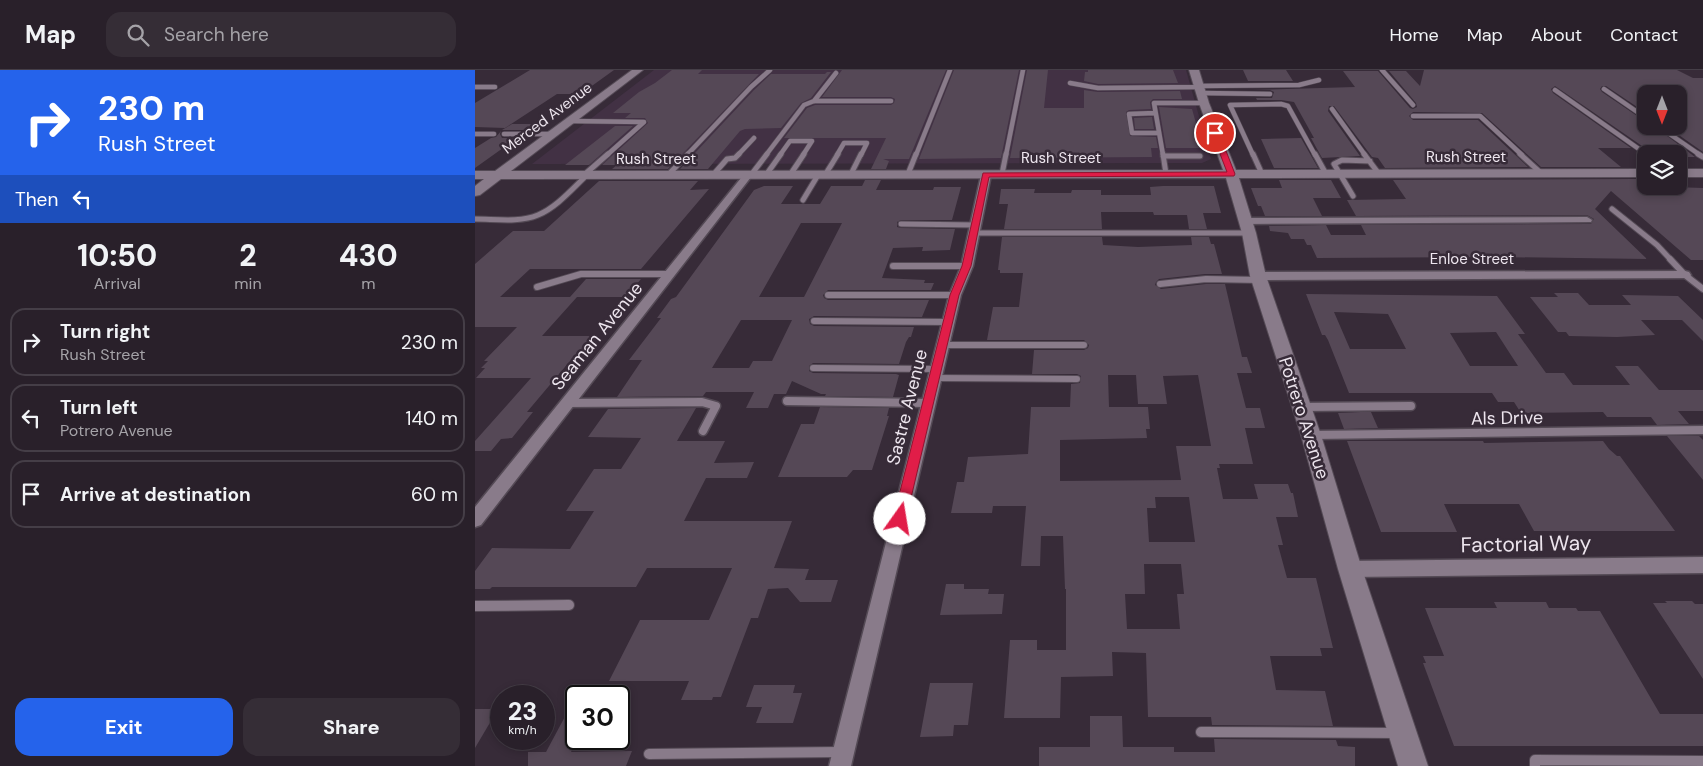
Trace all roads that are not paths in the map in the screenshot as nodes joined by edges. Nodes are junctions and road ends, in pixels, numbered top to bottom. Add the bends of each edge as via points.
1 (638, 70) edge
2 (770, 70) edge
3 (950, 70) edge
4 (1023, 70) edge
5 (1194, 70) edge
6 (1382, 70) edge
7 (837, 73) dead end
8 (1319, 80) dead end
9 (1070, 83) dead end
10 (475, 87) edge
11 (495, 87) dead end
12 (1604, 89) dead end
13 (1555, 90) dead end
14 (1200, 92) junction
15 (1269, 94) dead end
16 (814, 101) junction
17 (891, 101) dead end
18 (1413, 105) dead end
19 (1332, 110) dead end
20 (1637, 112) edge
21 (1155, 113) junction
22 (1413, 116) dead end
23 (569, 122) junction
24 (1159, 133) junction
25 (475, 134) edge
26 (494, 134) dead end
27 (504, 134) dead end
28 (553, 134) junction
29 (1671, 135) edge
30 (754, 138) dead end
31 (1637, 148) edge
32 (1163, 156) junction
33 (1200, 156) dead end
34 (1703, 157) edge
35 (1370, 161) junction
36 (1541, 173) junction
37 (1637, 173) edge
38 (1687, 173) edge
39 (851, 174) junction
40 (908, 174) junction
41 (1003, 174) junction
42 (1166, 174) junction
43 (1231, 174) junction
44 (1262, 174) junction
45 (1326, 174) junction
46 (1340, 174) junction
47 (1379, 174) junction
48 (1701, 174) edge
49 (475, 175) edge
50 (498, 175) junction
51 (585, 175) junction
52 (668, 175) junction
53 (713, 175) junction
54 (749, 175) junction
55 (766, 175) junction
56 (790, 175) junction
57 (822, 175) junction
58 (986, 175) junction
59 (475, 192) edge
60 (1353, 196) dead end
61 (803, 200) dead end
62 (1612, 209) dead end
63 (475, 219) edge
64 (1587, 220) dead end
65 (901, 224) dead end
66 (1247, 227) junction
67 (974, 229) junction
68 (893, 266) dead end
69 (967, 266) junction
70 (671, 274) junction
71 (1685, 275) junction
72 (1259, 278) junction
73 (1160, 284) dead end
74 (537, 287) dead end
75 (1703, 289) edge
76 (828, 295) dead end
77 (955, 295) junction
78 (814, 321) dead end
79 (948, 322) junction
80 (942, 345) junction
81 (1084, 345) dead end
82 (813, 368) dead end
83 (935, 374) junction
84 (1077, 379) dead end
85 (787, 401) dead end
86 (567, 403) junction
87 (928, 403) junction
88 (1411, 406) dead end
89 (1301, 407) junction
90 (1703, 430) edge
91 (703, 432) dead end
92 (1311, 435) junction
93 (475, 520) edge
94 (1703, 565) edge
95 (1350, 568) junction
96 (569, 605) dead end
97 (475, 606) edge
98 (1201, 732) dead end
99 (1403, 733) junction
100 (649, 754) dead end
101 (841, 759) edge
102 (1703, 761) edge
103 (1413, 766) edge
104 (1535, 766) edge

1 - 23 street, Merced Avenue
2 - 52 lane
3 - 40 lane
4 - 41 lane
5 - 14 street, Potrero Avenue
6 - 18 lane
7 - 16 lane
8 - 14 lane via 1299,85
9 - 14 lane via 1098,88
10 - 11 lane
12 - 20 lane
13 - 31 lane
14 - 15 lane
14 - 21 lane via 1153,103
14 - 43 street, Potrero Avenue
16 - 17 lane
16 - 54 lane via 804,105
19 - 35 lane
21 - 24 lane
21 - 24 lane via 1129,114 1132,133
22 - 36 lane via 1479,116
23 - 28 street, Merced Avenue
23 - 51 lane via 644,122
24 - 32 lane
25 - 26 lane
27 - 28 lane
28 - 50 street, Merced Avenue
29 - 34 lane
30 - 53 lane
32 - 33 lane
32 - 42 lane
35 - 46 lane via 1335,162
35 - 47 lane
36 - 37 street, Rush Street
36 - 47 street, Rush Street
38 - 48 street
39 - 40 street, Rush Street
39 - 57 street, Rush Street
39 - 57 lane via 867,143 844,143
40 - 58 street, Rush Street
41 - 42 street, Rush Street
41 - 58 street, Rush Street
42 - 43 street, Rush Street
43 - 44 street, Rush Street
43 - 66 street, Potrero Avenue
44 - 45 street, Rush Street
44 - 45 lane via 1230,105 1288,106
45 - 46 street, Rush Street
46 - 47 street, Rush Street
46 - 60 lane
49 - 50 street, Rush Street
50 - 51 street, Rush Street
50 - 59 street, Merced Avenue
51 - 52 street, Rush Street
51 - 63 lane via 537,216
52 - 53 street, Rush Street
53 - 54 street, Rush Street
54 - 55 street, Rush Street
54 - 70 street, Seaman Avenue
55 - 56 street, Rush Street
55 - 56 lane via 790,141 812,141
56 - 57 street, Rush Street
57 - 61 lane
58 - 67 street, Sastre Avenue
62 - 71 lane via 1657,245
64 - 66 street
65 - 67 lane
66 - 67 lane
66 - 72 street, Potrero Avenue
67 - 69 street, Sastre Avenue
68 - 69 lane
69 - 77 street, Sastre Avenue
70 - 74 lane via 581,274
70 - 86 street, Seaman Avenue
71 - 72 street, Enloe Street
71 - 75 lane
72 - 73 lane
72 - 89 street, Potrero Avenue
76 - 77 lane
77 - 79 street, Sastre Avenue
78 - 79 lane
79 - 80 street, Sastre Avenue
80 - 81 lane
80 - 83 street, Sastre Avenue
82 - 83 lane
83 - 84 lane
83 - 87 street, Sastre Avenue
85 - 87 lane
86 - 91 lane via 702,402 716,406
86 - 93 street, Seaman Avenue
87 - 101 street, Sastre Avenue
88 - 89 lane
89 - 92 street, Potrero Avenue
90 - 92 lane, Als Drive
92 - 95 street, Potrero Avenue
94 - 95 street, Factorial Way
95 - 99 street, Potrero Avenue
96 - 97 lane
98 - 99 lane
99 - 103 street, Potrero Avenue
100 - 101 lane
102 - 104 lane via 1535,760

